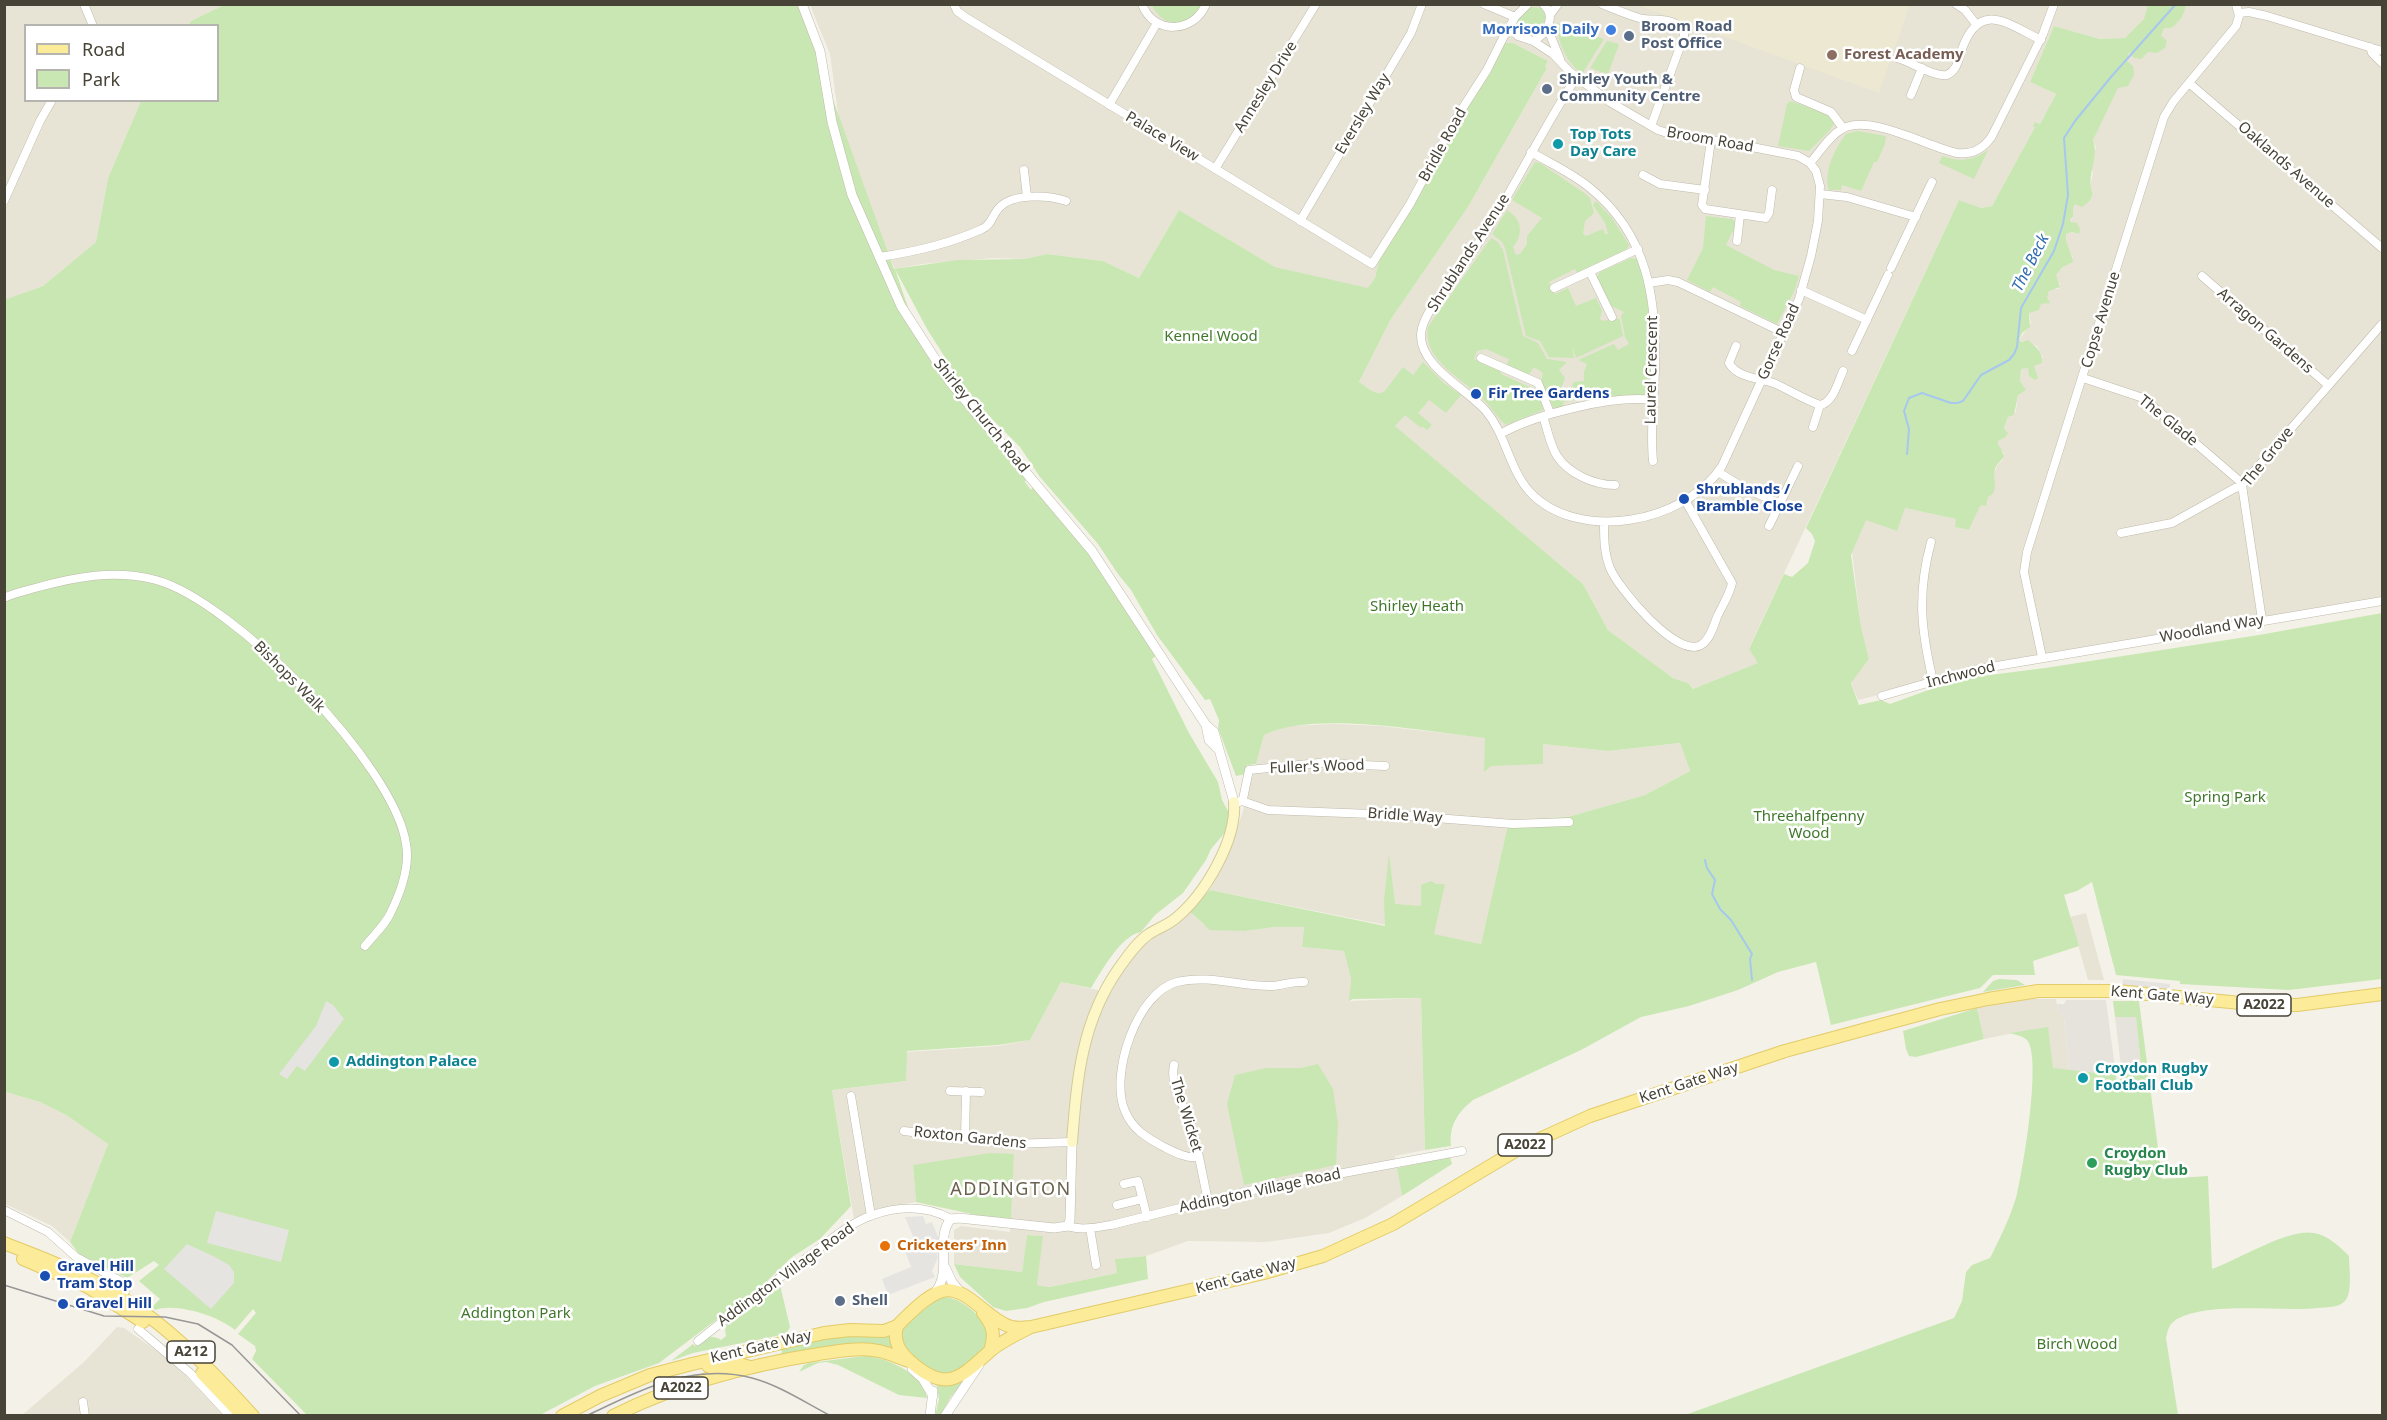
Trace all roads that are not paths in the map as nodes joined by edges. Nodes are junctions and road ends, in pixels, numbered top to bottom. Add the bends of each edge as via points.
1 (84, 4) edge
2 (802, 4) edge
3 (954, 4) edge
4 (1142, 4) edge
5 (1206, 4) edge
6 (1316, 4) edge
7 (1422, 4) edge
8 (1484, 4) edge
9 (1528, 4) edge
10 (1558, 4) edge
11 (1602, 4) edge
12 (1956, 4) edge
13 (2054, 4) edge
14 (1543, 5) edge
15 (2237, 9) edge
16 (1550, 15) junction
17 (1515, 17) junction
18 (1157, 23) junction
19 (92, 24) edge
20 (1976, 24) junction
21 (1547, 27) junction
22 (1511, 29) junction
23 (2040, 40) junction
24 (1533, 41) junction
25 (2370, 47) junction
26 (2382, 51) edge
27 (1897, 58) dead end
28 (1560, 59) junction
29 (2382, 63) edge
30 (1800, 68) dead end
31 (1922, 68) junction
32 (1576, 78) junction
33 (2189, 82) junction
34 (1911, 95) dead end
35 (51, 102) edge
36 (1109, 105) junction
37 (1651, 126) junction
38 (1844, 128) junction
39 (1712, 140) junction
40 (1531, 153) junction
41 (1810, 163) junction
42 (1215, 169) junction
43 (1024, 170) dead end
44 (1643, 176) dead end
45 (1932, 182) dead end
46 (1705, 190) junction
47 (1772, 190) dead end
48 (1820, 194) junction
49 (1027, 196) junction
50 (4, 201) edge
51 (1066, 201) dead end
52 (1740, 215) junction
53 (1916, 217) junction
54 (1300, 221) junction
55 (1737, 241) dead end
56 (1638, 249) junction
57 (2382, 249) edge
58 (879, 257) junction
59 (1374, 263) joint
60 (1590, 272) junction
61 (2202, 276) dead end
62 (1649, 283) junction
63 (1554, 288) dead end
64 (1801, 290) junction
65 (1612, 317) dead end
66 (1867, 321) junction
67 (2382, 324) edge
68 (1784, 333) junction
69 (1736, 346) dead end
70 (1852, 351) dead end
71 (1481, 358) dead end
72 (1843, 371) dead end
73 (2083, 378) junction
74 (1762, 381) junction
75 (2328, 385) junction
76 (1653, 400) junction
77 (1820, 405) junction
78 (1547, 414) junction
79 (1813, 427) dead end
80 (1502, 433) junction
81 (1653, 461) dead end
82 (1798, 466) dead end
83 (1718, 472) junction
84 (1615, 485) dead end
85 (2242, 485) junction
86 (1686, 502) junction
87 (1780, 504) junction
88 (1604, 522) junction
89 (1770, 526) dead end
90 (2121, 533) dead end
91 (1927, 547) dead end
92 (4, 598) edge
93 (2382, 601) edge
94 (2262, 620) junction
95 (2042, 657) junction
96 (1933, 681) junction
97 (1882, 696) dead end
98 (1384, 766) dead end
99 (1246, 782) junction
100 (1230, 789) junction
101 (1238, 802) junction
102 (1569, 822) dead end
103 (365, 946) dead end
104 (1304, 982) dead end
105 (2382, 994) edge
106 (1174, 1065) dead end
107 (950, 1091) dead end
108 (966, 1091) junction
109 (981, 1092) dead end
110 (851, 1096) dead end
111 (904, 1131) dead end
112 (965, 1138) junction
113 (1072, 1142) junction
114 (1457, 1155) dead end
115 (1198, 1157) junction
116 (1124, 1184) dead end
117 (1142, 1199) junction
118 (1208, 1201) junction
119 (1117, 1206) dead end
120 (4, 1210) edge
121 (871, 1216) junction
122 (1147, 1217) junction
123 (951, 1220) junction
124 (1068, 1226) junction
125 (1090, 1228) junction
126 (4, 1243) edge
127 (4, 1252) edge
128 (1096, 1265) dead end
129 (945, 1267) junction
130 (125, 1293) junction
131 (963, 1294) junction
132 (933, 1296) junction
133 (979, 1307) junction
134 (897, 1326) junction
135 (716, 1327) junction
136 (1031, 1327) junction
137 (138, 1329) dead end
138 (721, 1335) dead end
139 (698, 1341) dead end
140 (164, 1344) junction
141 (890, 1355) junction
142 (986, 1356) junction
143 (692, 1364) junction
144 (915, 1366) junction
145 (751, 1367) junction
146 (933, 1396) junction
147 (83, 1402) dead end
148 (232, 1415) edge
149 (85, 1416) edge
150 (253, 1416) edge
151 (562, 1416) edge
152 (613, 1416) edge
153 (930, 1416) edge
154 (945, 1416) edge

1 - 19 street
2 - 58 street, Shirley Church Road via 820,51 840,159
3 - 36 street, Palace View via 965,17
4 - 18 street
5 - 18 street via 1197,19 1184,26 1170,28
6 - 42 street, Annesley Drive
7 - 54 street, Eversley Way via 1411,33
8 - 17 street
9 - 17 street, Bridle Road
10 - 16 street
11 - 37 street via 1640,18 1662,19 1684,31
12 - 20 street
13 - 23 street
14 - 16 street
15 - 25 street
15 - 33 street, Copse Avenue via 2239,21 2234,29
16 - 21 street
17 - 22 street, Bridle Road
18 - 36 street
20 - 23 street via 1996,19
20 - 31 street via 1966,36 1950,74 1938,75
21 - 24 street
21 - 28 street, Broom Road
22 - 24 street
22 - 59 street, Bridle Road via 1504,34 1488,70
23 - 38 street via 1992,136 1971,153 1946,150 1869,125
24 - 28 street, Broom Road
25 - 26 street
25 - 29 street
27 - 31 street
28 - 32 street, Broom Road
30 - 38 street via 1794,95 1831,112
31 - 34 street
32 - 37 street, Broom Road
32 - 40 street, Shrublands Avenue
33 - 57 street, Oaklands Avenue
33 - 73 street, Copse Avenue via 2164,117
35 - 50 street
36 - 42 street, Palace View
37 - 39 street, Broom Road via 1671,135
38 - 41 street
39 - 41 street, Broom Road via 1798,156
39 - 46 street
40 - 56 street, Laurel Crescent via 1596,193 1623,222
40 - 80 street, Shrublands Avenue via 1486,233 1432,308 1421,331 1431,361 1484,408
41 - 48 street, Gorse Road via 1818,176
42 - 54 street, Palace View
43 - 49 street
44 - 46 street via 1659,184
45 - 53 street
46 - 52 street via 1705,209
47 - 52 street via 1766,218
48 - 53 street via 1847,197
48 - 64 street, Gorse Road via 1816,232
49 - 51 street via 1050,195
49 - 58 street via 1002,205 985,228 909,254
52 - 55 street
53 - 66 street
54 - 59 street, Palace View via 1369,264
56 - 60 street
56 - 62 street, Laurel Crescent
58 - 100 street, Shirley Church Road via 901,306 950,382 1092,552 1206,725
60 - 63 street
60 - 65 street
61 - 75 street, Arragon Gardens
62 - 68 street via 1678,282
62 - 76 street, Laurel Crescent via 1655,335
64 - 66 street
64 - 68 street, Gorse Road
66 - 70 street
67 - 75 street, The Grove
68 - 74 street, Gorse Road
69 - 74 street via 1730,365
71 - 78 street via 1538,383
72 - 77 street via 1829,400
73 - 85 street, The Glade via 2143,398
73 - 95 street, Copse Avenue via 2024,564
74 - 77 street
74 - 83 street, Gorse Road
75 - 85 street, The Grove
76 - 78 street via 1627,399
76 - 81 street, Laurel Crescent
77 - 79 street
78 - 80 street
78 - 84 street via 1555,451 1562,461 1595,483
80 - 88 street, Shrublands Avenue via 1521,479 1534,496 1569,515
82 - 87 street
83 - 86 street, Gorse Road
83 - 87 street
85 - 90 street via 2172,523
85 - 94 street, The Grove
86 - 88 street, Shrublands Avenue via 1654,513
86 - 88 street via 1732,583 1709,636 1698,646 1676,640 1650,621 1620,588 1605,554
87 - 89 street
91 - 96 street via 1921,618
92 - 103 street, Bishops Walk via 100,574 156,580 187,594 240,629 288,672 342,731 400,818 407,845 406,870 390,916
93 - 94 street, Woodland Way
94 - 95 street, Woodland Way
95 - 96 street, Inchwood
96 - 97 street, Inchwood
98 - 99 street, Fuller's Wood via 1319,763 1249,770
99 - 100 street
99 - 101 street
100 - 101 street, Shirley Church Road
101 - 102 street, Bridle Way via 1268,810 1513,824
101 - 113 main road via 1210,878 1177,918 1137,945 1097,1006 1088,1026 1079,1072
104 - 115 street via 1272,986 1175,982 1158,995 1139,1019 1122,1060 1120,1092 1125,1113 1136,1129 1151,1140 1186,1156
105 - 136 main road, Kent Gate Way / A2022 via 2297,1005 2117,991 2038,991 1940,1010 1785,1051 1590,1116 1522,1147 1393,1224 1323,1256
106 - 115 street, The Wicket via 1176,1093 1192,1129
107 - 108 street
108 - 109 street
108 - 112 street
110 - 121 street
111 - 112 street, Roxton Gardens
112 - 113 street, Roxton Gardens via 1020,1144
113 - 124 street
114 - 118 street, Addington Village Road via 1324,1176
115 - 118 street, The Wicket
116 - 117 street via 1138,1181
117 - 119 street
117 - 122 street
118 - 122 street, Addington Village Road
120 - 130 street via 48,1232 95,1269 122,1280 128,1285
121 - 123 street, Addington Village Road via 914,1208
121 - 135 street, Addington Village Road via 824,1244
122 - 125 street, Addington Village Road
123 - 124 street, Addington Village Road
123 - 129 street via 945,1230
124 - 125 street, Addington Village Road
125 - 128 street
126 - 130 main road, A212
127 - 140 main road, A212 via 94,1290 137,1318
129 - 131 street
129 - 132 street via 940,1287
130 - 150 main road, A212
131 - 132 main road via 944,1290
131 - 133 main road
132 - 134 main road
133 - 136 main road via 1013,1328
133 - 142 main road via 993,1332
134 - 143 main road, Kent Gate Way / A2022 via 885,1331 824,1333
134 - 144 main road via 895,1341
135 - 138 street
135 - 139 street, Addington Village Road
136 - 142 main road via 1008,1338
137 - 140 street
140 - 148 main road, A212 via 197,1368
141 - 144 main road, Kent Gate Way / A2022
141 - 145 main road, Kent Gate Way / A2022 via 878,1350 837,1351
141 - 146 street via 923,1379
142 - 144 main road via 967,1373 950,1379 936,1378
142 - 154 street
143 - 145 main road
143 - 151 main road, Kent Gate Way / A2022 via 650,1375
144 - 146 street via 931,1379
145 - 152 main road, Kent Gate Way / A2022 via 681,1388
146 - 153 street
147 - 149 street

